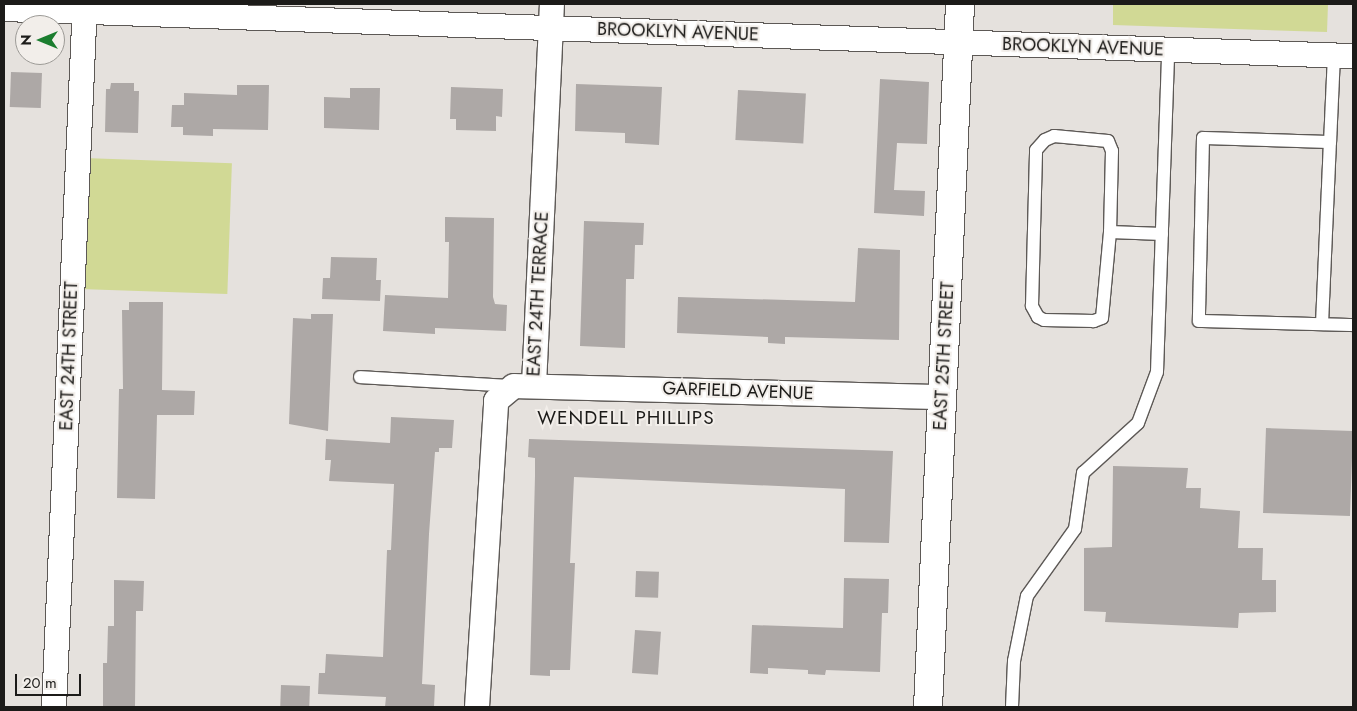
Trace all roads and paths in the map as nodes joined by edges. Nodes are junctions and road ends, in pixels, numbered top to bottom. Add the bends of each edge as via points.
1 (552, 4) edge
2 (960, 4) edge
3 (84, 7) edge
4 (4, 9) edge
5 (552, 28) junction
6 (958, 43) junction
7 (1168, 49) junction
8 (1344, 55) edge
9 (1330, 142) junction
10 (1110, 232) junction
11 (1162, 234) junction
12 (1322, 324) junction
13 (1353, 325) edge
14 (360, 377) dead end
15 (524, 385) junction
16 (943, 397) junction
17 (54, 707) edge
18 (477, 707) edge
19 (491, 707) edge
20 (928, 707) edge
21 (1012, 707) edge

1 - 5 street, EAST 24TH TERRACE
2 - 6 street, EAST 25TH STREET
3 - 4 street, BROOKLYN AVENUE
3 - 5 street, BROOKLYN AVENUE
3 - 17 street, EAST 24TH STREET
5 - 6 street, BROOKLYN AVENUE
5 - 15 street, EAST 24TH TERRACE
6 - 7 street, BROOKLYN AVENUE
6 - 16 street, EAST 25TH STREET
7 - 8 street, BROOKLYN AVENUE
7 - 11 lane
8 - 9 lane
9 - 12 lane
9 - 12 lane via 1203,138 1199,321
10 - 10 lane via 1112,151 1108,140 1054,136 1045,140 1036,150 1032,306 1038,317 1044,320 1094,321 1102,318
10 - 11 lane
11 - 21 lane via 1157,372 1138,423 1083,473 1075,529 1027,596 1014,661
12 - 13 lane
14 - 15 lane
15 - 16 street, GARFIELD AVENUE
15 - 18 street, EAST 24TH TERRACE via 496,401
16 - 20 street, EAST 25TH STREET
18 - 19 street

